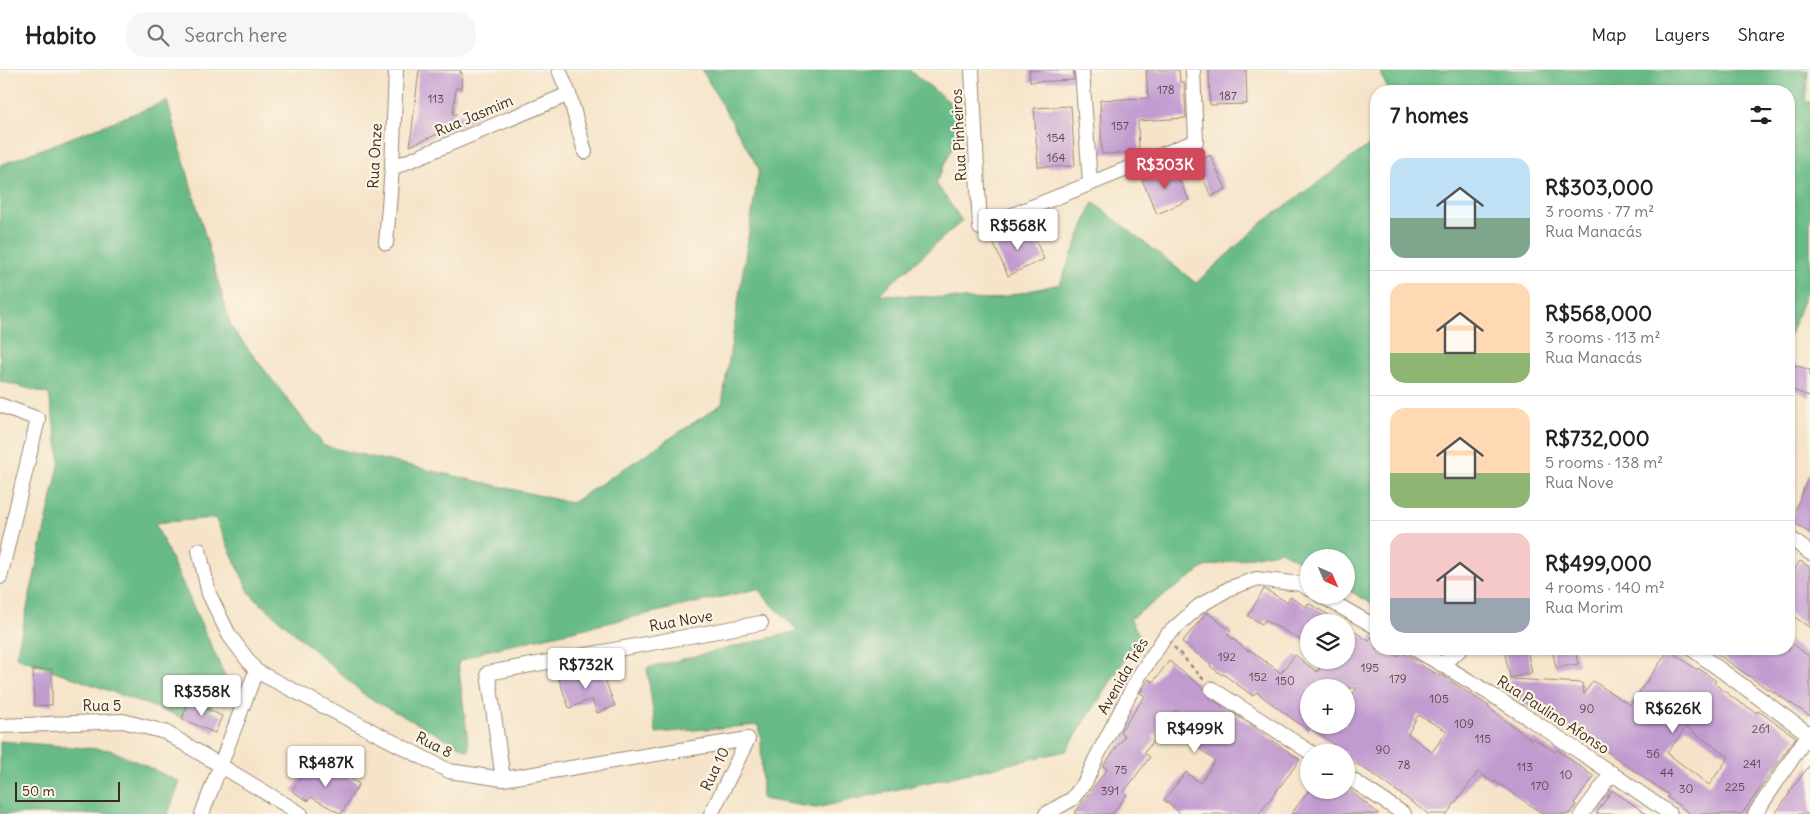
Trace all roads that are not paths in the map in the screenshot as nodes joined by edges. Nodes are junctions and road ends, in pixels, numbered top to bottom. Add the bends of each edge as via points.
1 (396, 70) edge
2 (559, 70) edge
3 (972, 70) edge
4 (1082, 70) edge
5 (1193, 70) edge
6 (569, 94) junction
7 (585, 152) dead end
8 (392, 168) junction
9 (1090, 183) junction
10 (386, 243) dead end
11 (0, 405) edge
12 (1795, 542) edge
13 (200, 550) dead end
14 (1810, 553) edge
15 (0, 577) edge
16 (1300, 584) edge
17 (1336, 604) edge
18 (761, 623) dead end
19 (1370, 624) edge
20 (1426, 655) edge
21 (1453, 655) edge
22 (1700, 655) edge
23 (1442, 664) junction
24 (256, 671) junction
25 (1212, 689) road end
26 (0, 726) edge
27 (1810, 733) edge
28 (748, 739) joint
29 (1300, 746) edge
30 (220, 765) junction
31 (1612, 773) junction
32 (503, 779) junction
33 (1355, 782) edge
34 (202, 814) edge
35 (301, 814) edge
36 (711, 814) edge
37 (1046, 814) edge
38 (1404, 814) edge
39 (1582, 814) edge
40 (1670, 814) edge
41 (1755, 814) edge

1 - 8 street, Rua Onze
2 - 6 street
3 - 9 street, Rua Pinheiros via 980,228
4 - 9 street
5 - 9 street via 1196,141
6 - 7 street
6 - 8 street, Rua Jasmim
8 - 10 street, Rua Onze
11 - 15 street via 38,419
12 - 14 street
13 - 24 street, Rua 8 via 209,594 229,635
16 - 37 street, Avenida Três via 1256,579 1230,588 1199,606 1165,637 1140,676 1086,781 1072,799
17 - 19 street
18 - 32 street, Rua Nove via 488,673
20 - 23 street, Rua Paulino Afonso
21 - 23 street
22 - 27 street
23 - 31 street, Rua Paulino Afonso
24 - 30 street
24 - 32 street, Rua 8 via 449,772
25 - 29 street
26 - 30 street, Rua 5 via 123,721 165,732
27 - 41 street
28 - 32 street, Rua 8
28 - 36 street, Rua 10
30 - 34 street
30 - 35 street, Rua 5
31 - 39 street
31 - 40 street, Rua Paulino Afonso
33 - 38 street

